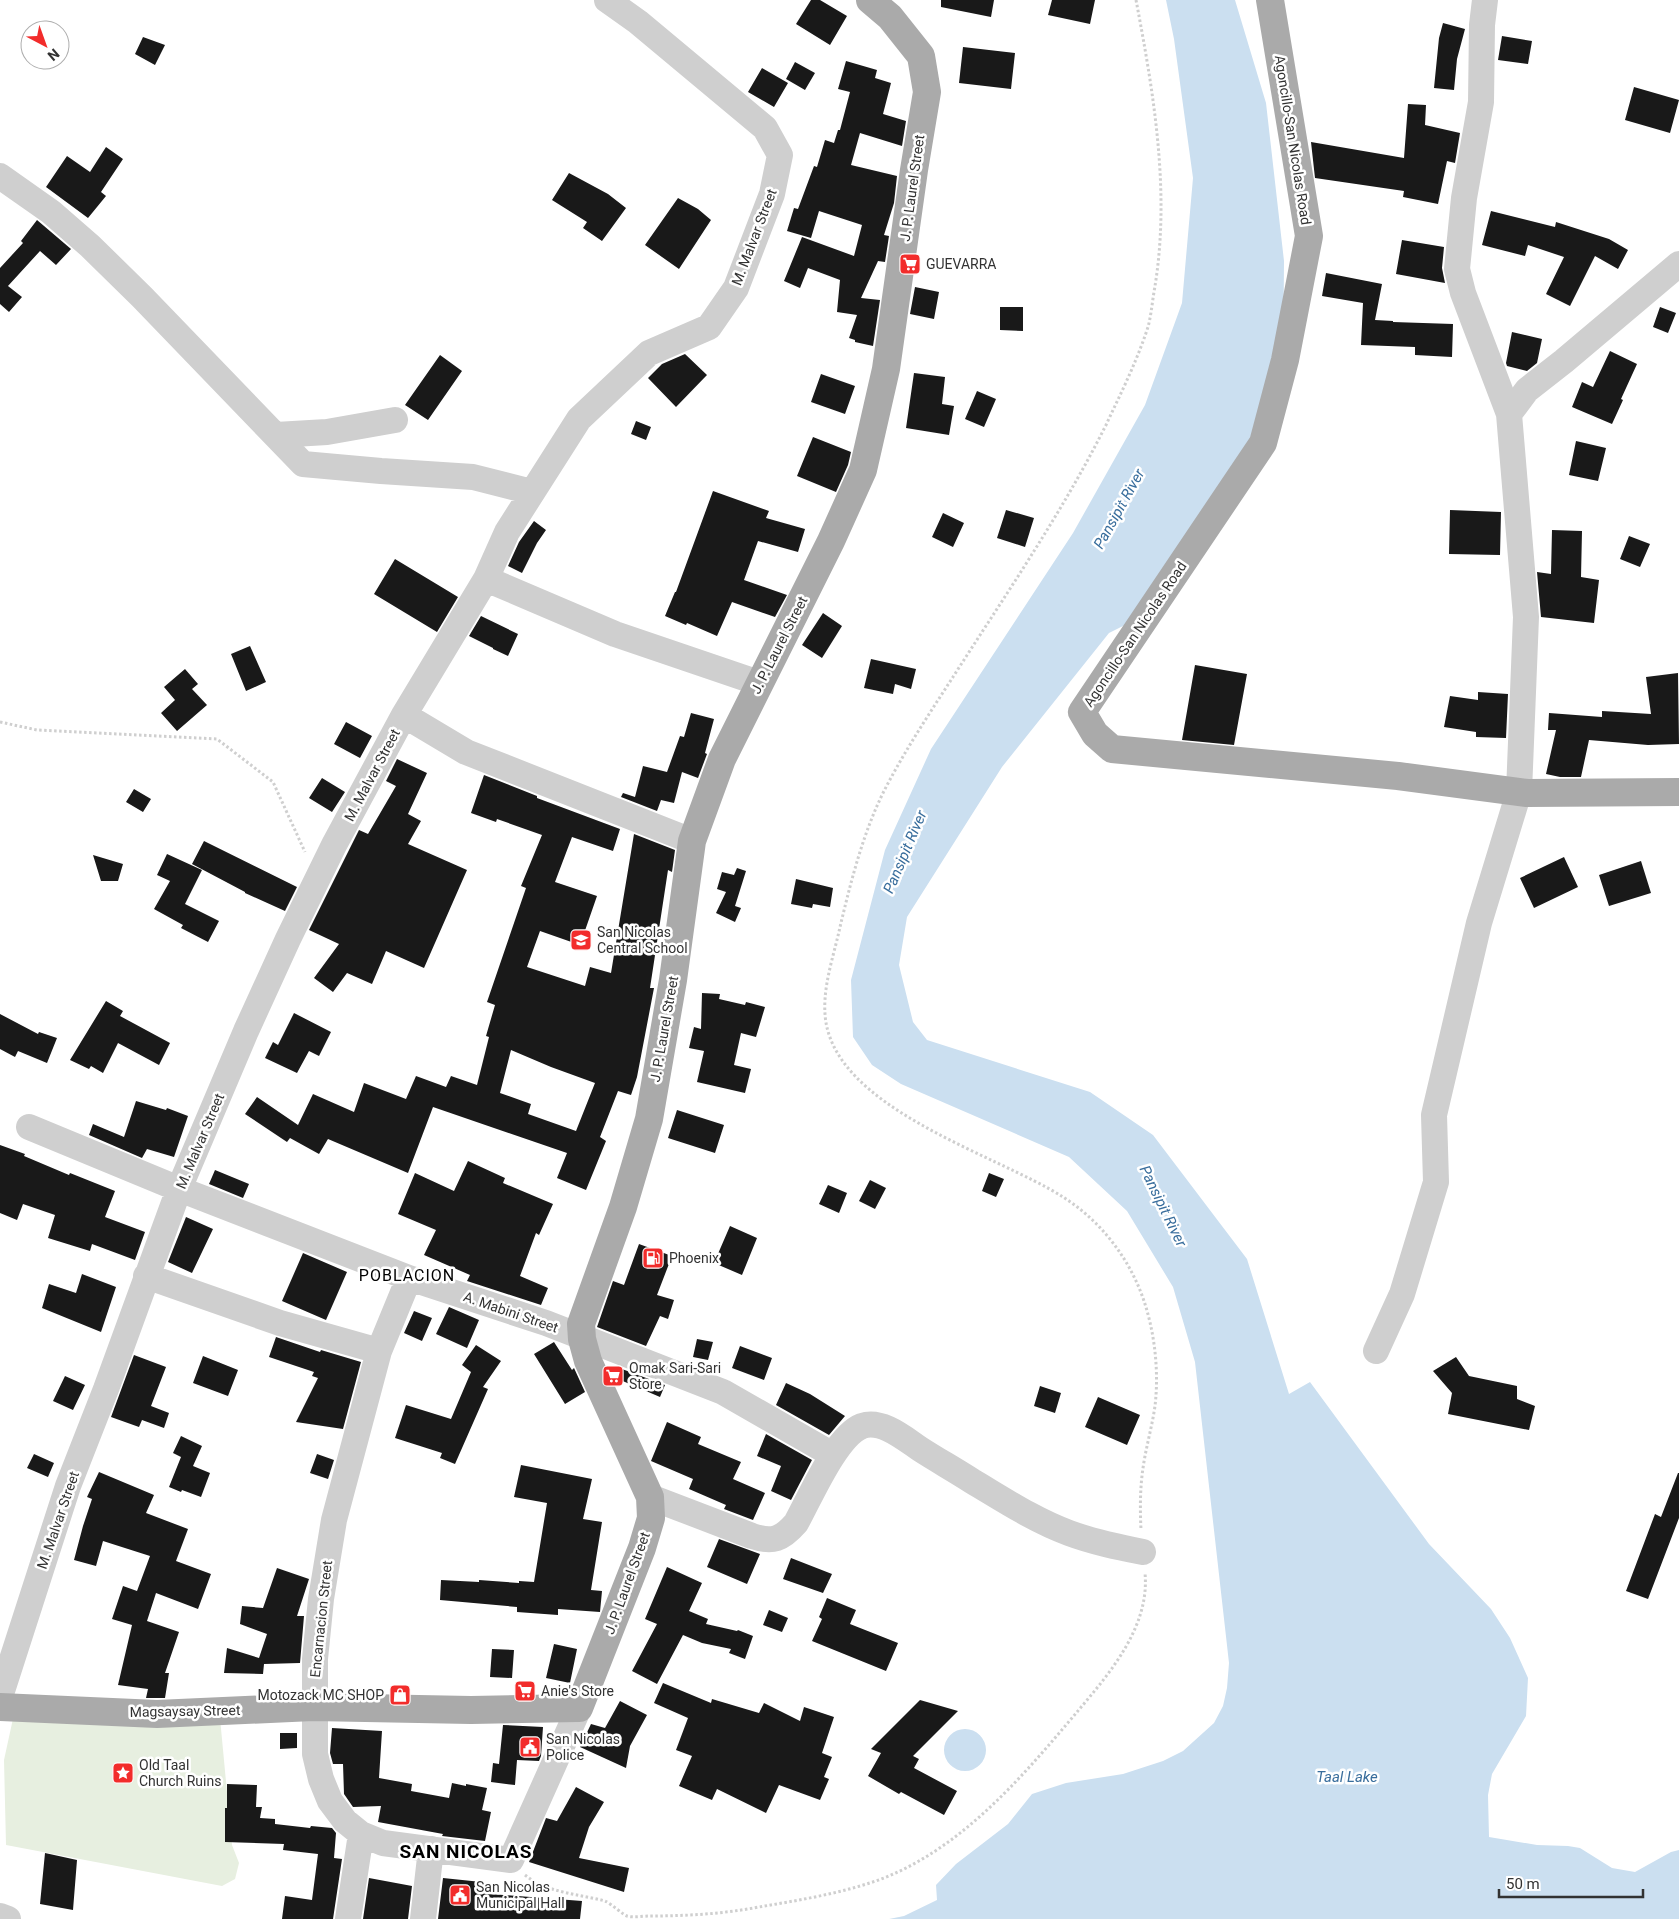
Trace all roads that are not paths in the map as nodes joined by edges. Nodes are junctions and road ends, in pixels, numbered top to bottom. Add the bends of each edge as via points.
1 (607, 0) edge
2 (870, 0) edge
3 (1270, 0) edge
4 (1485, 0) edge
5 (0, 176) edge
6 (1679, 264) edge
7 (1509, 414) junction
8 (395, 420) dead end
9 (276, 435) junction
10 (532, 492) junction
11 (486, 579) junction
12 (760, 683) junction
13 (404, 715) junction
14 (1519, 792) junction
15 (1679, 792) edge
16 (692, 841) junction
17 (29, 1127) dead end
18 (179, 1189) junction
19 (146, 1276) junction
20 (409, 1278) junction
21 (582, 1339) junction
22 (379, 1351) junction
23 (1376, 1351) dead end
24 (833, 1454) junction
25 (650, 1498) junction
26 (1143, 1552) road end
27 (0, 1697) edge
28 (0, 1707) edge
29 (314, 1707) junction
30 (579, 1708) junction
31 (361, 1834) junction
32 (431, 1849) junction
33 (512, 1860) joint
34 (0, 1916) edge
35 (8, 1919) edge
36 (348, 1919) edge
37 (423, 1919) edge

1 - 10 street, M. Malvar Street via 765,128 780,155 772,194 736,288 708,327 649,353 579,419
2 - 12 main road, J. P. Laurel Street via 890,17 922,56 927,92 886,369 863,470
3 - 14 main road, Agoncillo-San Nicolas Road via 1309,236 1285,360 1263,443 1082,712 1095,734 1112,750 1398,776
4 - 7 street via 1481,102 1464,198 1457,269
5 - 9 street via 51,212 90,246
6 - 7 street via 1527,390
7 - 14 street via 1526,617
8 - 9 street via 327,432
9 - 10 street via 303,464 473,477
10 - 11 street, M. Malvar Street via 507,532
11 - 12 street via 615,634
11 - 13 street, M. Malvar Street
12 - 16 main road, J. P. Laurel Street via 722,759
13 - 16 street via 466,752
13 - 18 street, M. Malvar Street via 317,880 246,1031
14 - 15 main road, Agoncillo-San Nicolas Road
14 - 23 street via 1479,923 1434,1116 1436,1182 1402,1294
16 - 21 main road, J. P. Laurel Street via 649,1120 623,1207 581,1324
17 - 18 street, A. Mabini Street
18 - 19 street, M. Malvar Street
18 - 20 street, A. Mabini Street
19 - 22 street via 280,1323
19 - 27 street, M. Malvar Street via 68,1486
20 - 21 street, A. Mabini Street via 546,1323
20 - 22 street, Encarnacion Street
21 - 24 street, A. Mabini Street via 723,1392
21 - 25 main road, J. P. Laurel Street via 588,1361
22 - 29 street, Encarnacion Street via 334,1520 314,1659
24 - 25 street via 796,1523 778,1538 759,1538
24 - 26 street via 862,1426 876,1425 895,1432 1031,1517 1102,1544
25 - 30 main road, J. P. Laurel Street via 651,1518 642,1548
28 - 29 main road, Magsaysay Street via 157,1714
29 - 30 main road, Magsaysay Street
29 - 31 street, Encarnacion Street via 315,1754 321,1779 330,1800 345,1821
30 - 33 street, J. P. Laurel Street
31 - 32 street, Encarnacion Street via 383,1844
31 - 36 street
32 - 33 street, Encarnacion Street
32 - 37 street
34 - 35 street

